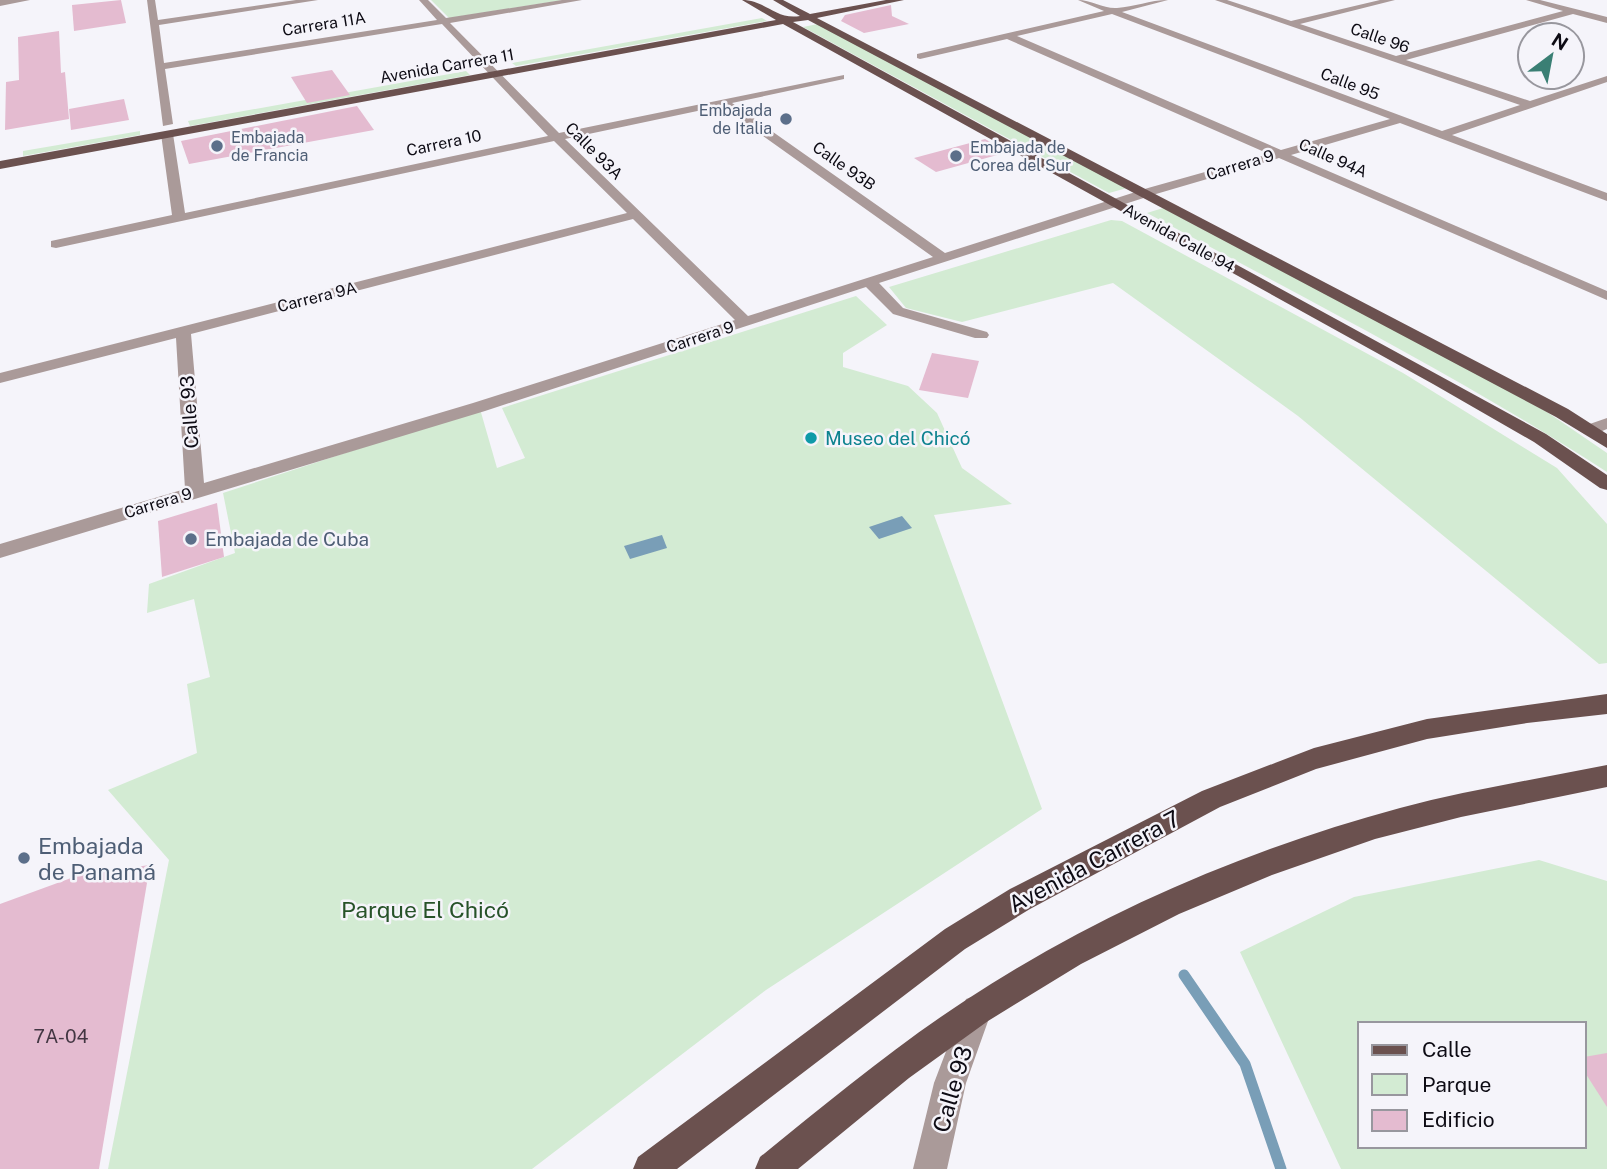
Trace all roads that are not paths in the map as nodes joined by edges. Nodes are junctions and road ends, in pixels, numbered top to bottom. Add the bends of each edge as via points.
1 (26, 0) edge
2 (150, 0) edge
3 (314, 0) edge
4 (423, 0) edge
5 (578, 0) edge
6 (747, 0) edge
7 (777, 0) edge
8 (858, 0) edge
9 (900, 0) edge
10 (1082, 0) edge
11 (1164, 0) edge
12 (1219, 0) edge
13 (1391, 0) edge
14 (1530, 0) edge
15 (0, 3) edge
16 (1112, 11) junction
17 (1573, 11) junction
18 (804, 14) junction
19 (774, 15) junction
20 (1607, 20) edge
21 (444, 21) junction
22 (785, 21) junction
23 (154, 23) junction
24 (1292, 24) junction
25 (1006, 35) junction
26 (920, 56) dead end
27 (1394, 60) junction
28 (159, 67) junction
29 (492, 69) junction
30 (840, 77) dead end
31 (1607, 79) edge
32 (723, 102) junction
33 (1531, 105) junction
34 (1399, 120) junction
35 (167, 129) junction
36 (1441, 135) junction
37 (556, 137) junction
38 (0, 153) edge
39 (1279, 153) junction
40 (0, 164) edge
41 (1607, 186) edge
42 (1592, 192) junction
43 (1147, 194) junction
44 (1607, 197) edge
45 (1117, 203) junction
46 (634, 215) junction
47 (179, 218) junction
48 (56, 244) dead end
49 (945, 259) junction
50 (870, 283) junction
51 (1607, 296) edge
52 (746, 322) junction
53 (183, 331) junction
54 (981, 335) dead end
55 (0, 378) edge
56 (1599, 426) edge
57 (1607, 442) edge
58 (1607, 484) edge
59 (195, 492) junction
60 (0, 551) edge
61 (1607, 704) edge
62 (1607, 776) edge
63 (976, 1010) junction
64 (650, 1169) edge
65 (772, 1169) edge
66 (930, 1169) edge

1 - 15 street
2 - 23 street
3 - 23 street
4 - 21 street, Calle 93A
5 - 21 street, Carrera 11A
6 - 19 main road, Avenida Calle 94
7 - 18 main road, Avenida Calle 94
8 - 18 main road, Avenida Carrera 11
9 - 18 main road, Avenida Carrera 11
10 - 16 street, Calle 95
11 - 16 street
12 - 24 street, Calle 96
13 - 24 street
14 - 17 street
16 - 25 street
16 - 34 street, Calle 95
17 - 20 street
17 - 27 street
18 - 19 main road, Avenida Carrera 11
18 - 22 main road, Avenida Carrera 11
18 - 43 main road, Avenida Calle 94
19 - 22 main road, Avenida Calle 94
19 - 29 main road, Avenida Carrera 11
21 - 28 street, Carrera 11A
21 - 29 street, Calle 93A
22 - 29 main road, Avenida Carrera 11
22 - 45 main road, Avenida Calle 94
23 - 28 street
24 - 27 street, Calle 96
25 - 26 street
25 - 39 street, Calle 94A
27 - 33 street, Calle 96
28 - 35 street
29 - 35 main road, Avenida Carrera 11
29 - 37 street, Calle 93A
30 - 32 street, Carrera 10
31 - 33 street
32 - 37 street, Carrera 10
32 - 49 street, Calle 93B
33 - 36 street
34 - 36 street, Calle 95
34 - 39 street, Carrera 9
35 - 38 main road, Avenida Carrera 11
35 - 40 main road, Avenida Carrera 11
35 - 47 street
36 - 42 street, Calle 95
37 - 46 street, Calle 93A
37 - 47 street, Carrera 10
39 - 43 street, Carrera 9
39 - 51 street, Calle 94A
41 - 42 street
42 - 44 street, Calle 95
43 - 45 street, Carrera 9
43 - 56 main road, Avenida Calle 94
45 - 49 street, Carrera 9
45 - 58 main road, Avenida Calle 94 via 1529,431
46 - 52 street, Calle 93A
46 - 53 street, Carrera 9A
47 - 48 street, Carrera 10
49 - 50 street, Carrera 9
50 - 52 street, Carrera 9
50 - 54 street via 898,312
52 - 59 street, Carrera 9
53 - 55 street, Carrera 9A
53 - 59 street, Calle 93
56 - 57 main road, Avenida Calle 94
59 - 60 street, Carrera 9
61 - 64 main road, Avenida Carrera 7 via 1427,729 1314,759 1211,799 1020,899 955,939
62 - 63 main road via 1399,821 1263,863 1090,942
63 - 65 main road
63 - 66 street, Calle 93 via 950,1083

